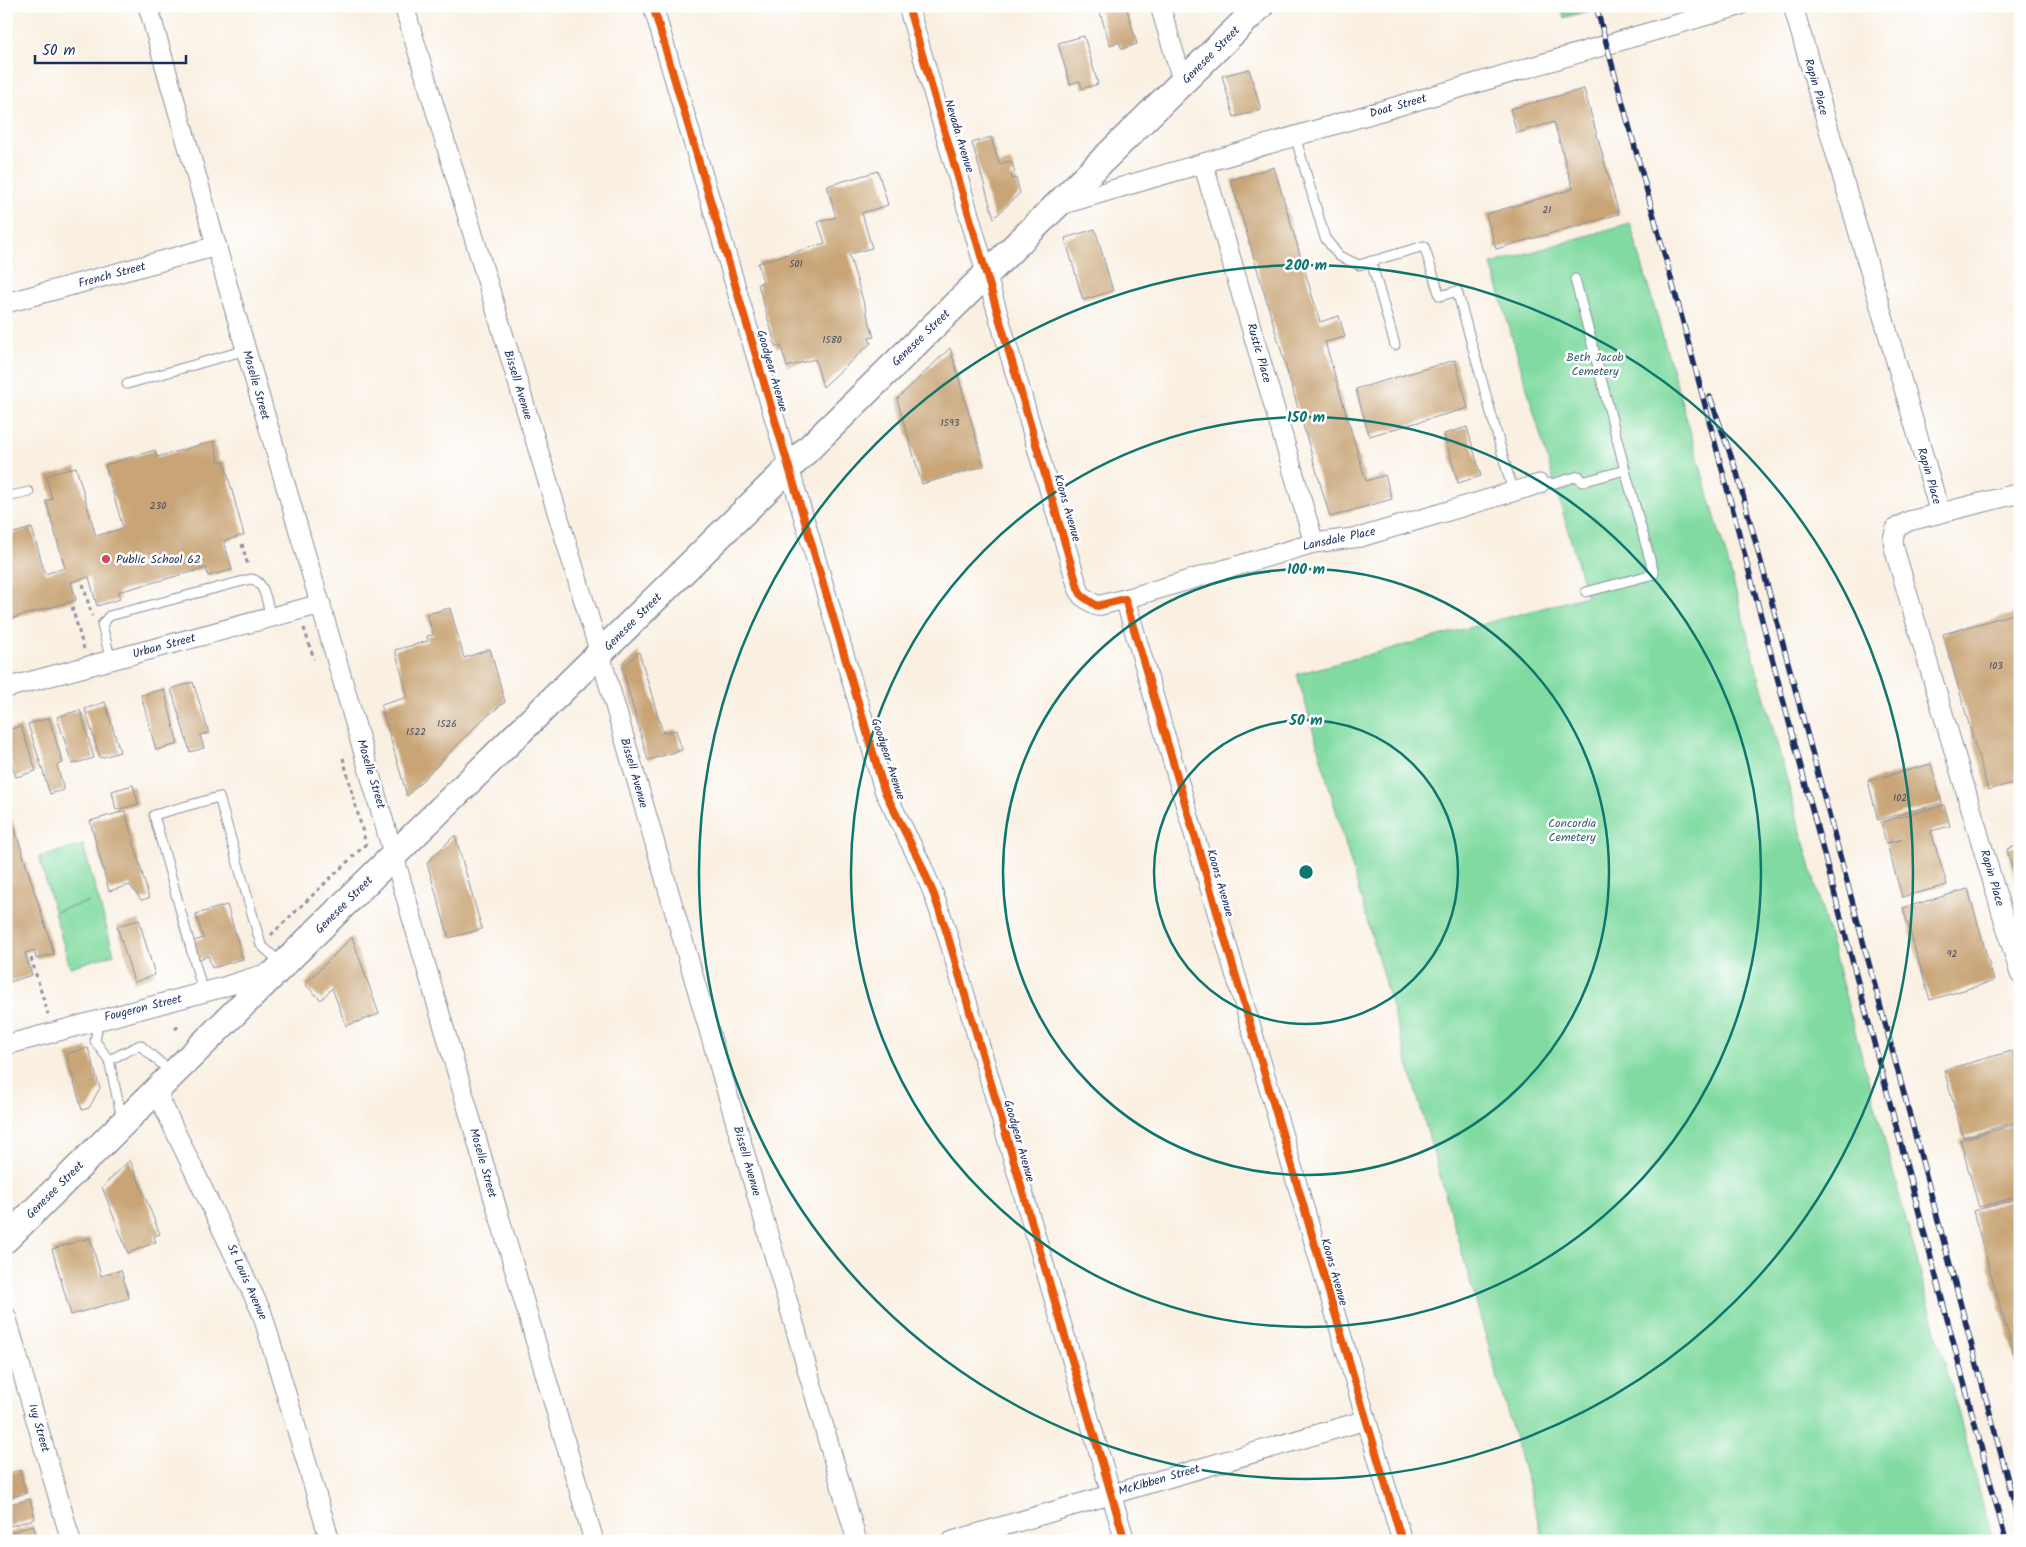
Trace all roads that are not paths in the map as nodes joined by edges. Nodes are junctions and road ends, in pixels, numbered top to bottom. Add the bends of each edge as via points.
1 (148, 6) edge
2 (404, 6) edge
3 (653, 6) edge
4 (908, 6) edge
5 (1160, 6) edge
6 (1260, 6) edge
7 (1740, 6) edge
8 (1793, 6) edge
9 (1183, 83) junction
10 (1295, 136) junction
11 (1203, 163) junction
12 (1058, 206) junction
13 (217, 246) junction
14 (1371, 261) junction
15 (988, 273) junction
16 (1575, 279) dead end
17 (6, 303) edge
18 (1395, 345) dead end
19 (246, 350) junction
20 (127, 384) dead end
21 (789, 468) junction
22 (1625, 470) junction
23 (1547, 484) joint
24 (28, 492) dead end
25 (1513, 492) junction
26 (2020, 492) edge
27 (6, 498) edge
28 (1940, 513) junction
29 (1314, 543) junction
30 (1586, 592) dead end
31 (1125, 600) junction
32 (321, 604) junction
33 (271, 618) junction
34 (600, 654) junction
35 (111, 661) junction
36 (6, 688) edge
37 (394, 855) junction
38 (282, 967) junction
39 (2020, 974) edge
40 (203, 992) junction
41 (100, 1019) junction
42 (6, 1045) edge
43 (109, 1060) junction
44 (165, 1083) junction
45 (123, 1124) junction
46 (6, 1239) edge
47 (6, 1316) edge
48 (1366, 1420) junction
49 (1112, 1493) junction
50 (71, 1541) edge
51 (330, 1541) edge
52 (594, 1541) edge
53 (857, 1541) edge
54 (952, 1541) edge
55 (1125, 1541) edge
56 (1402, 1541) edge

1 - 13 street, Moselle Street
2 - 34 street, Bissell Avenue
3 - 21 street, Goodyear Avenue
4 - 15 street, Nevada Avenue
5 - 9 street
6 - 9 main road, Genesee Street
7 - 10 street, Doat Street
8 - 28 street, Rapin Place
9 - 12 main road, Genesee Street
10 - 11 street, Doat Street
10 - 14 lane via 1325,238 1339,256 1359,264
11 - 12 street, Doat Street
11 - 29 street, Rustic Place
12 - 15 main road, Genesee Street
13 - 17 street, French Street
13 - 19 street, Moselle Street
14 - 18 lane
14 - 25 lane via 1424,246 1440,296 1457,291
15 - 21 main road, Genesee Street
15 - 31 street, Koons Avenue via 1082,596 1097,606
16 - 22 lane
19 - 20 lane
19 - 32 street, Moselle Street
21 - 34 main road, Genesee Street
21 - 49 street, Goodyear Avenue via 884,790 934,895 946,930
22 - 23 lane via 1582,482 1579,476
22 - 30 lane via 1654,574
23 - 25 street, Lansdale Place
24 - 27 lane
25 - 29 street, Lansdale Place via 1361,537
26 - 28 street
28 - 39 street, Rapin Place via 1901,524 1896,528 1894,548
29 - 31 street, Lansdale Place
31 - 48 street, Koons Avenue
32 - 33 street, Urban Street
32 - 37 street, Moselle Street
33 - 35 street, Urban Street
33 - 35 lane via 262,585 251,579 109,616 102,629
34 - 37 main road, Genesee Street
34 - 53 street, Bissell Avenue
35 - 36 street, Urban Street
37 - 38 main road, Genesee Street
37 - 52 street, Moselle Street
38 - 40 street, Fougeron Street
38 - 40 lane via 261,945 219,797 154,816
38 - 44 main road, Genesee Street
40 - 41 street, Fougeron Street
41 - 42 street, Fougeron Street
41 - 43 lane via 95,1041
43 - 44 lane via 140,1045
43 - 45 lane
44 - 45 main road, Genesee Street
44 - 51 street, St Louis Avenue via 262,1313
45 - 46 main road, Genesee Street
47 - 50 street, Ivy Street
48 - 49 street, McKibben Street
48 - 56 street, Koons Avenue
49 - 54 street, McKibben Street
49 - 55 street, Goodyear Avenue

